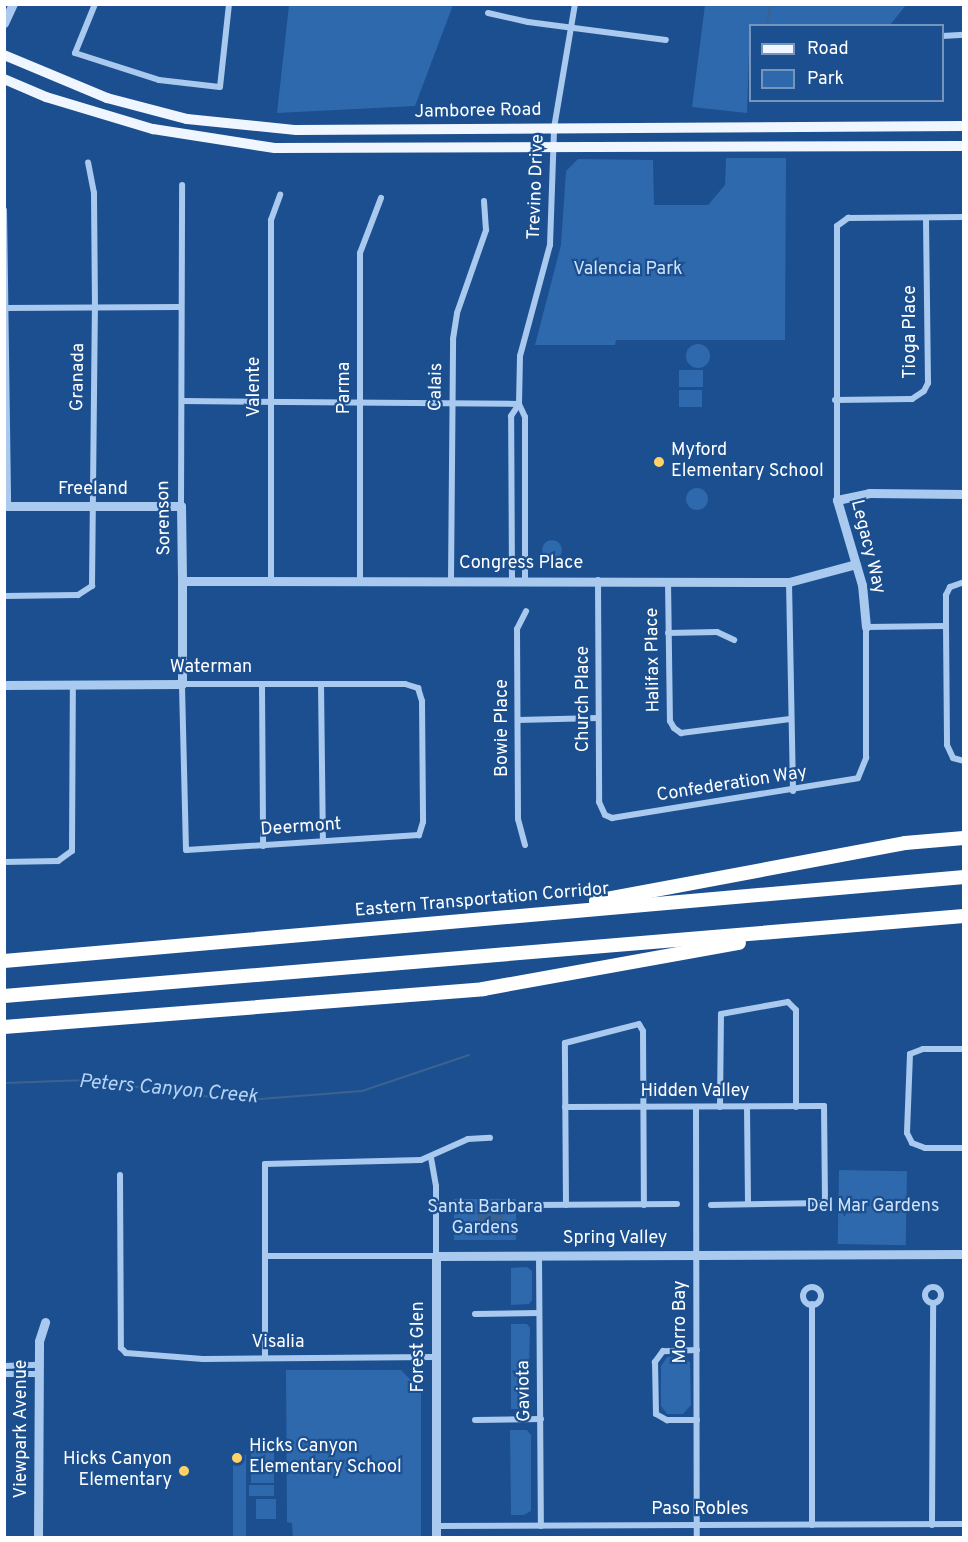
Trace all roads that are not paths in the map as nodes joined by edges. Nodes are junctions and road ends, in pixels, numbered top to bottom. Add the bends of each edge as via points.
1 (13, 4) edge
2 (95, 4) edge
3 (229, 4) edge
4 (576, 4) edge
5 (488, 13) dead end
6 (4, 23) edge
7 (572, 28) junction
8 (963, 35) edge
9 (944, 36) edge
10 (666, 40) dead end
11 (4, 55) edge
12 (4, 79) edge
13 (963, 126) edge
14 (554, 128) junction
15 (963, 146) edge
16 (553, 148) junction
17 (88, 163) dead end
18 (182, 185) dead end
19 (280, 195) dead end
20 (381, 198) dead end
21 (484, 201) dead end
22 (4, 210) edge
23 (963, 217) edge
24 (926, 218) junction
25 (180, 307) junction
26 (6, 308) edge
27 (95, 309) junction
28 (835, 400) junction
29 (182, 401) junction
30 (270, 404) junction
31 (361, 404) junction
32 (451, 404) junction
33 (519, 404) junction
34 (6, 407) edge
35 (963, 494) edge
36 (837, 500) junction
37 (6, 506) edge
38 (93, 506) junction
39 (181, 506) junction
40 (856, 564) junction
41 (451, 580) junction
42 (598, 580) junction
43 (668, 580) junction
44 (182, 581) junction
45 (271, 581) junction
46 (360, 581) junction
47 (512, 581) junction
48 (525, 581) junction
49 (789, 582) junction
50 (963, 582) edge
51 (4, 596) edge
52 (526, 611) dead end
53 (946, 626) junction
54 (866, 627) junction
55 (668, 633) junction
56 (734, 640) dead end
57 (72, 684) junction
58 (182, 684) junction
59 (321, 684) junction
60 (4, 685) edge
61 (262, 685) junction
62 (598, 718) junction
63 (790, 719) junction
64 (518, 720) junction
65 (963, 761) edge
66 (862, 774) joint
67 (793, 791) junction
68 (605, 815) joint
69 (419, 835) joint
70 (963, 838) edge
71 (323, 839) junction
72 (525, 845) dead end
73 (263, 846) junction
74 (186, 850) joint
75 (4, 862) edge
76 (963, 878) edge
77 (521, 915) junction
78 (963, 916) edge
79 (830, 928) junction
80 (4, 961) edge
81 (4, 996) edge
82 (4, 1027) edge
83 (963, 1049) edge
84 (565, 1107) junction
85 (643, 1107) junction
86 (696, 1107) junction
87 (720, 1107) junction
88 (747, 1107) junction
89 (796, 1107) junction
90 (490, 1138) dead end
91 (963, 1148) edge
92 (431, 1158) junction
93 (120, 1175) dead end
94 (677, 1204) dead end
95 (711, 1204) dead end
96 (748, 1204) junction
97 (533, 1205) dead end
98 (566, 1205) junction
99 (644, 1205) junction
100 (963, 1254) edge
101 (538, 1255) junction
102 (696, 1255) junction
103 (266, 1256) junction
104 (436, 1256) junction
105 (812, 1304) dead end
106 (933, 1304) dead end
107 (539, 1313) junction
108 (475, 1314) dead end
109 (45, 1322) dead end
110 (697, 1350) junction
111 (434, 1357) junction
112 (265, 1358) junction
113 (4, 1366) edge
114 (39, 1370) junction
115 (4, 1374) edge
116 (541, 1419) junction
117 (475, 1420) dead end
118 (697, 1420) junction
119 (963, 1524) edge
120 (697, 1525) junction
121 (813, 1525) junction
122 (932, 1525) junction
123 (436, 1526) junction
124 (541, 1526) junction
125 (38, 1538) edge
126 (436, 1538) edge
127 (697, 1538) edge

1 - 6 street
2 - 3 street via 75,53 159,80 220,87
4 - 7 street, Trevino Drive
5 - 7 street
7 - 10 street
7 - 14 street, Trevino Drive
8 - 9 street
11 - 14 main road, Jamboree Road via 107,98 187,119 297,130
12 - 16 main road, Jamboree Road via 96,114 205,140 335,150
13 - 14 main road, Jamboree Road
14 - 16 street, Trevino Drive
15 - 16 main road, Jamboree Road
16 - 33 street, Trevino Drive via 550,244 523,340
17 - 27 street, Granada via 94,192
18 - 25 street, Sorenson
19 - 30 street, Valente via 271,220
20 - 31 street, Parma via 360,253
21 - 32 street, Calais via 486,230 455,324
22 - 26 street
23 - 24 street
24 - 28 street, Legacy Way via 842,221 834,240
24 - 28 street, Tioga Place via 928,383 912,399
25 - 27 street
25 - 29 street, Sorenson
26 - 27 street
26 - 34 street
27 - 38 street, Granada
28 - 36 street, Legacy Way
29 - 30 street
29 - 39 street, Sorenson
30 - 31 street
30 - 45 street, Valente
31 - 32 street
31 - 46 street, Parma
32 - 33 street
32 - 41 street, Calais
33 - 47 street, Trevino Drive via 511,416
33 - 48 street, Trevino Drive via 525,417
34 - 37 street
35 - 36 street via 869,493
36 - 40 street, Legacy Way
37 - 38 street, Freeland
38 - 39 street, Freeland
38 - 51 street, Granada via 93,579 89,591
39 - 44 street, Sorenson
40 - 49 street, Congress Place
40 - 54 street, Legacy Way
41 - 46 street, Congress Place
41 - 47 street, Congress Place
42 - 43 street, Congress Place
42 - 48 street, Congress Place
42 - 62 street, Church Place
43 - 49 street, Congress Place
43 - 55 street, Halifax Place
44 - 45 street, Congress Place
44 - 58 street, Sorenson
45 - 46 street, Congress Place
47 - 48 street, Congress Place
49 - 63 street
50 - 53 street via 950,587 946,595
52 - 64 street, Bowie Place via 517,629
53 - 54 street
53 - 65 street via 947,745 953,758
54 - 66 street, Legacy Way via 866,758
55 - 56 street via 717,632
55 - 63 street, Halifax Place via 670,721 681,733
57 - 58 street, Waterman
57 - 60 street, Waterman
57 - 75 street via 70,856 58,861
58 - 61 street, Waterman
58 - 74 street, Sorenson
59 - 61 street, Waterman
59 - 69 street, Waterman via 405,684 418,688 422,701 423,822
59 - 71 street
61 - 73 street
62 - 64 street
62 - 68 street, Church Place via 599,802
63 - 67 street
64 - 72 street, Bowie Place via 518,819
66 - 67 street, Confederation Way
67 - 68 street, Confederation Way via 618,818
69 - 71 street, Deermont
70 - 77 highway via 905,843
71 - 73 street, Deermont
73 - 74 street, Deermont
76 - 77 highway, Eastern Transportation Corridor
77 - 80 highway, Eastern Transportation Corridor
78 - 79 highway
79 - 81 highway
79 - 82 highway via 483,989
83 - 91 street via 923,1049 910,1054 907,1133 912,1143 925,1148
84 - 85 street, Hidden Valley
84 - 85 street via 565,1043 641,1025
84 - 98 street
85 - 86 street, Hidden Valley
85 - 99 street
86 - 87 street, Hidden Valley
86 - 102 street, Morro Bay
87 - 88 street, Hidden Valley
87 - 89 street via 721,1014 794,1004
88 - 89 street, Hidden Valley
88 - 96 street
89 - 96 street, Hidden Valley via 825,1106 825,1203
90 - 92 street via 468,1139
92 - 103 street via 265,1164
92 - 104 street, Forest Glen via 436,1186
93 - 112 street, Visalia via 123,1351 203,1359
94 - 99 street
95 - 96 street
97 - 98 street
98 - 99 street
100 - 102 street, Spring Valley
101 - 102 street, Spring Valley
101 - 104 street, Spring Valley
101 - 107 street, Gaviota
102 - 110 street, Morro Bay
103 - 104 street, Spring Valley
103 - 112 street
104 - 111 street, Forest Glen
105 - 121 street
106 - 122 street
107 - 108 street
107 - 116 street, Gaviota
109 - 114 street, Viewpark Avenue via 39,1341
110 - 118 street, Morro Bay
110 - 118 street via 668,1350 658,1355 655,1385 656,1414 667,1420
111 - 112 street, Visalia
111 - 123 street, Forest Glen
113 - 114 street
114 - 115 street
114 - 125 street, Viewpark Avenue
116 - 117 street
116 - 124 street, Gaviota
118 - 120 street, Morro Bay
119 - 122 street, Paso Robles
120 - 121 street, Paso Robles
120 - 124 street, Paso Robles
120 - 127 street, Morro Bay
121 - 122 street, Paso Robles
123 - 124 street, Paso Robles
123 - 126 street, Forest Glen

